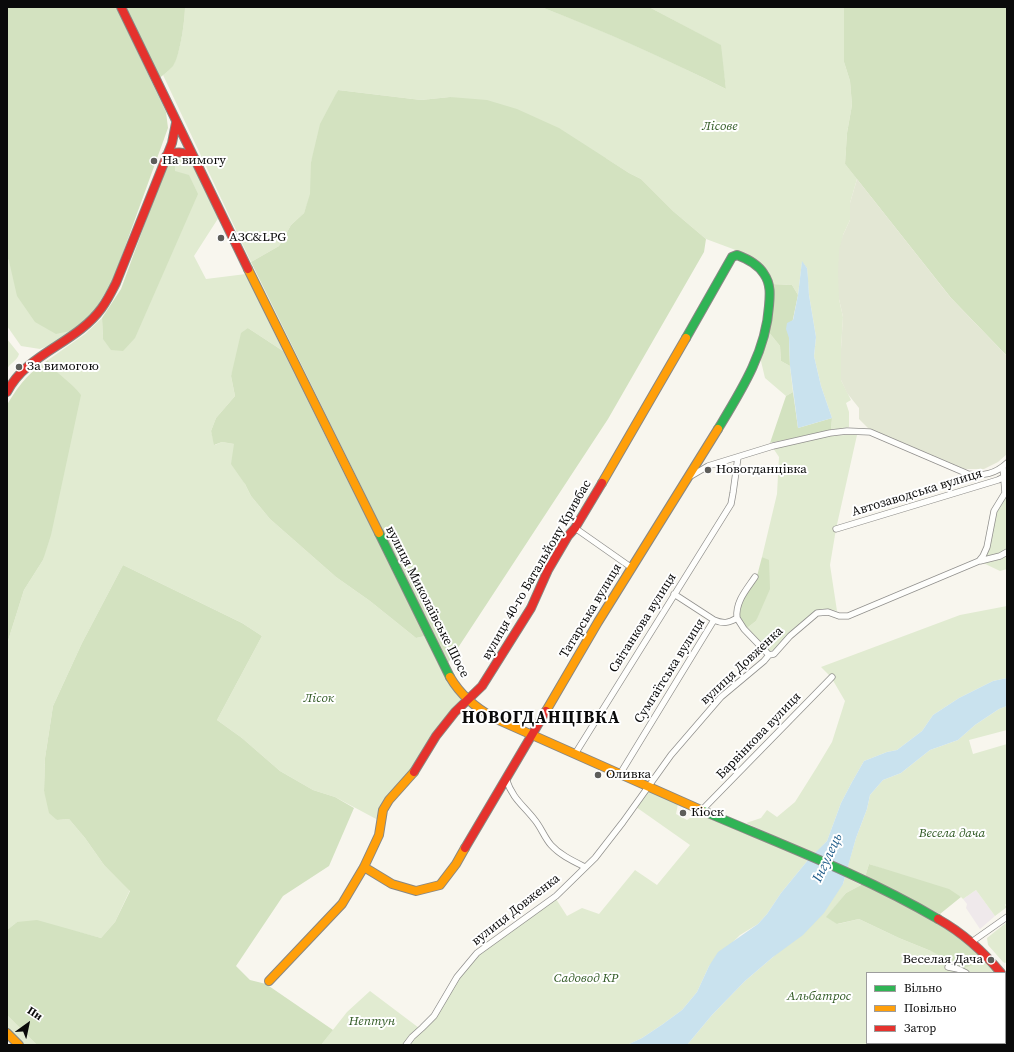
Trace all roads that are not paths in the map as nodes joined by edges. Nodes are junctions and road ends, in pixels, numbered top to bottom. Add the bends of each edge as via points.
1 (121, 7) edge
2 (176, 123) junction
3 (166, 156) junction
4 (192, 158) junction
5 (761, 269) joint
6 (7, 392) edge
7 (738, 457) junction
8 (1005, 465) edge
9 (690, 476) junction
10 (1004, 476) junction
11 (575, 528) junction
12 (836, 529) dead end
13 (1007, 552) edge
14 (979, 561) junction
15 (632, 568) junction
16 (755, 577) dead end
17 (674, 594) junction
18 (737, 618) junction
19 (714, 620) junction
20 (769, 655) junction
21 (832, 676) dead end
22 (467, 701) junction
23 (532, 734) junction
24 (575, 754) junction
25 (620, 774) junction
26 (506, 779) junction
27 (648, 786) junction
28 (702, 810) junction
29 (364, 867) junction
30 (585, 867) junction
31 (1007, 917) edge
32 (973, 942) junction
33 (948, 967) dead end
34 (964, 972) edge
35 (1000, 972) edge
36 (269, 981) dead end
37 (7, 1033) edge
38 (19, 1045) edge
39 (406, 1045) edge

1 - 2 main road, вулиця Миколаївське Шосе
2 - 3 main road via 174,139
2 - 4 main road, вулиця Миколаївське Шосе
3 - 4 main road via 180,152
3 - 6 main road via 107,302 81,329 24,368
4 - 22 main road, вулиця Миколаївське Шосе via 449,676
5 - 9 main road, Татарська вулиця via 769,284 770,294 769,311 759,353
5 - 11 main road, вулиця 40-го Батальйону Кривбас via 744,257 737,255 732,258
7 - 8 street via 830,433 870,432 968,474 980,476
7 - 9 street via 708,466
7 - 17 street, Світанкова вулиця via 731,504
8 - 10 street
9 - 15 main road, Татарська вулиця
10 - 12 street, Автозаводська вулиця via 955,494
10 - 14 street via 1006,493 994,511 987,546
11 - 15 street
11 - 22 main road, вулиця 40-го Батальйону Кривбас via 548,570 523,621 482,686
13 - 14 street, вулиця Довженка
14 - 20 street, вулиця Довженка via 848,616 828,612 817,614 790,636 774,654
15 - 23 main road, Татарська вулиця
16 - 18 street via 737,607
17 - 19 street
17 - 24 street, Світанкова вулиця
18 - 19 street, Сумгаїтська вулиця via 722,623
18 - 20 street
19 - 25 street, Сумгаїтська вулиця
20 - 27 street, вулиця Довженка via 721,697
21 - 28 street, Барвінкова вулиця
22 - 23 main road, вулиця Миколаївське Шосе via 494,718
22 - 29 main road, вулиця 40-го Батальйону Кривбас via 436,736 422,762 382,810 379,835
23 - 24 main road, вулиця Миколаївське Шосе
23 - 26 main road, Татарська вулиця
24 - 25 main road, вулиця Миколаївське Шосе
25 - 27 main road, вулиця Миколаївське Шосе
26 - 29 main road, Татарська вулиця via 456,864 440,885 416,891 392,884
26 - 30 street via 511,792 535,820 551,845
27 - 28 main road, вулиця Миколаївське Шосе
27 - 30 street, вулиця Довженка via 604,847
28 - 32 main road, вулиця Миколаївське Шосе via 863,881 936,917
29 - 36 main road, вулиця 40-го Батальйону Кривбас via 342,904
30 - 39 street, вулиця Довженка via 556,896 477,953 458,977 434,1016
31 - 32 street
32 - 35 main road, вулиця Миколаївське Шосе
33 - 34 street
37 - 38 main road

